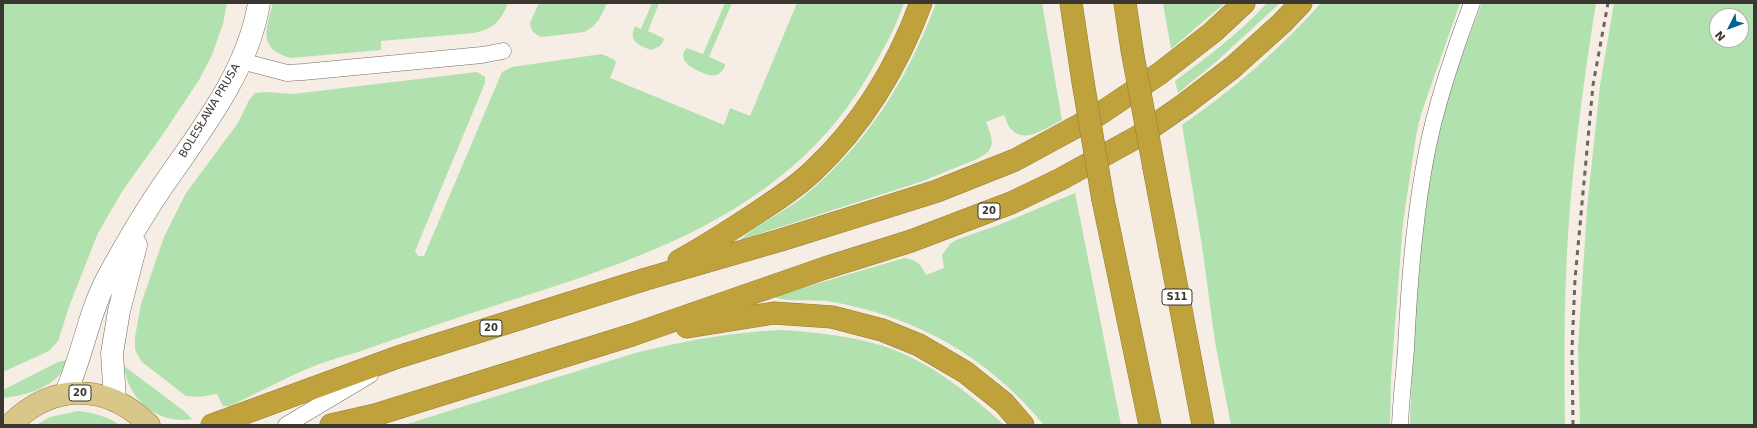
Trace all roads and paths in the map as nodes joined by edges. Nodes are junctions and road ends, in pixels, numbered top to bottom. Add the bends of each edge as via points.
1 (259, 3) edge
2 (921, 3) edge
3 (1071, 3) edge
4 (1125, 3) edge
5 (1244, 3) edge
6 (1301, 3) edge
7 (1472, 3) edge
8 (503, 51) dead end
9 (241, 61) junction
10 (146, 212) junction
11 (646, 279) junction
12 (632, 335) junction
13 (398, 357) junction
14 (65, 394) junction
15 (115, 400) junction
16 (9, 424) edge
17 (149, 425) edge
18 (212, 425) edge
19 (286, 425) edge
20 (331, 425) edge
21 (1023, 425) edge
22 (1150, 425) edge
23 (1202, 425) edge
24 (1400, 425) edge

1 - 9 street, BOLESŁAWA PRUSA
2 - 11 highway, 20 via 892,70 864,112 814,170 788,192 720,237
3 - 22 highway, bridge via 1104,200
4 - 23 highway, S11, bridge
5 - 11 highway via 1202,41 1158,74 1098,115 1015,160 937,191
6 - 12 highway, 20 via 1232,68 1186,104 1139,136 1061,179 1011,203 911,241
7 - 24 lane via 1436,111 1427,151 1416,217 1410,277
8 - 9 lane via 287,73
9 - 10 street, BOLESŁAWA PRUSA via 221,97
10 - 14 street, BOLESŁAWA PRUSA via 108,276
10 - 15 street, BOLESŁAWA PRUSA via 118,311 112,353
11 - 13 highway, 20
12 - 20 highway, 20 via 375,415
12 - 21 highway via 774,313 832,317 882,330 919,345 965,372 1004,403
13 - 18 highway, 20
13 - 19 lane
14 - 15 main road, 20 via 99,395
14 - 16 main road, 20 via 45,400 26,410
15 - 17 main road, 20 via 136,412

